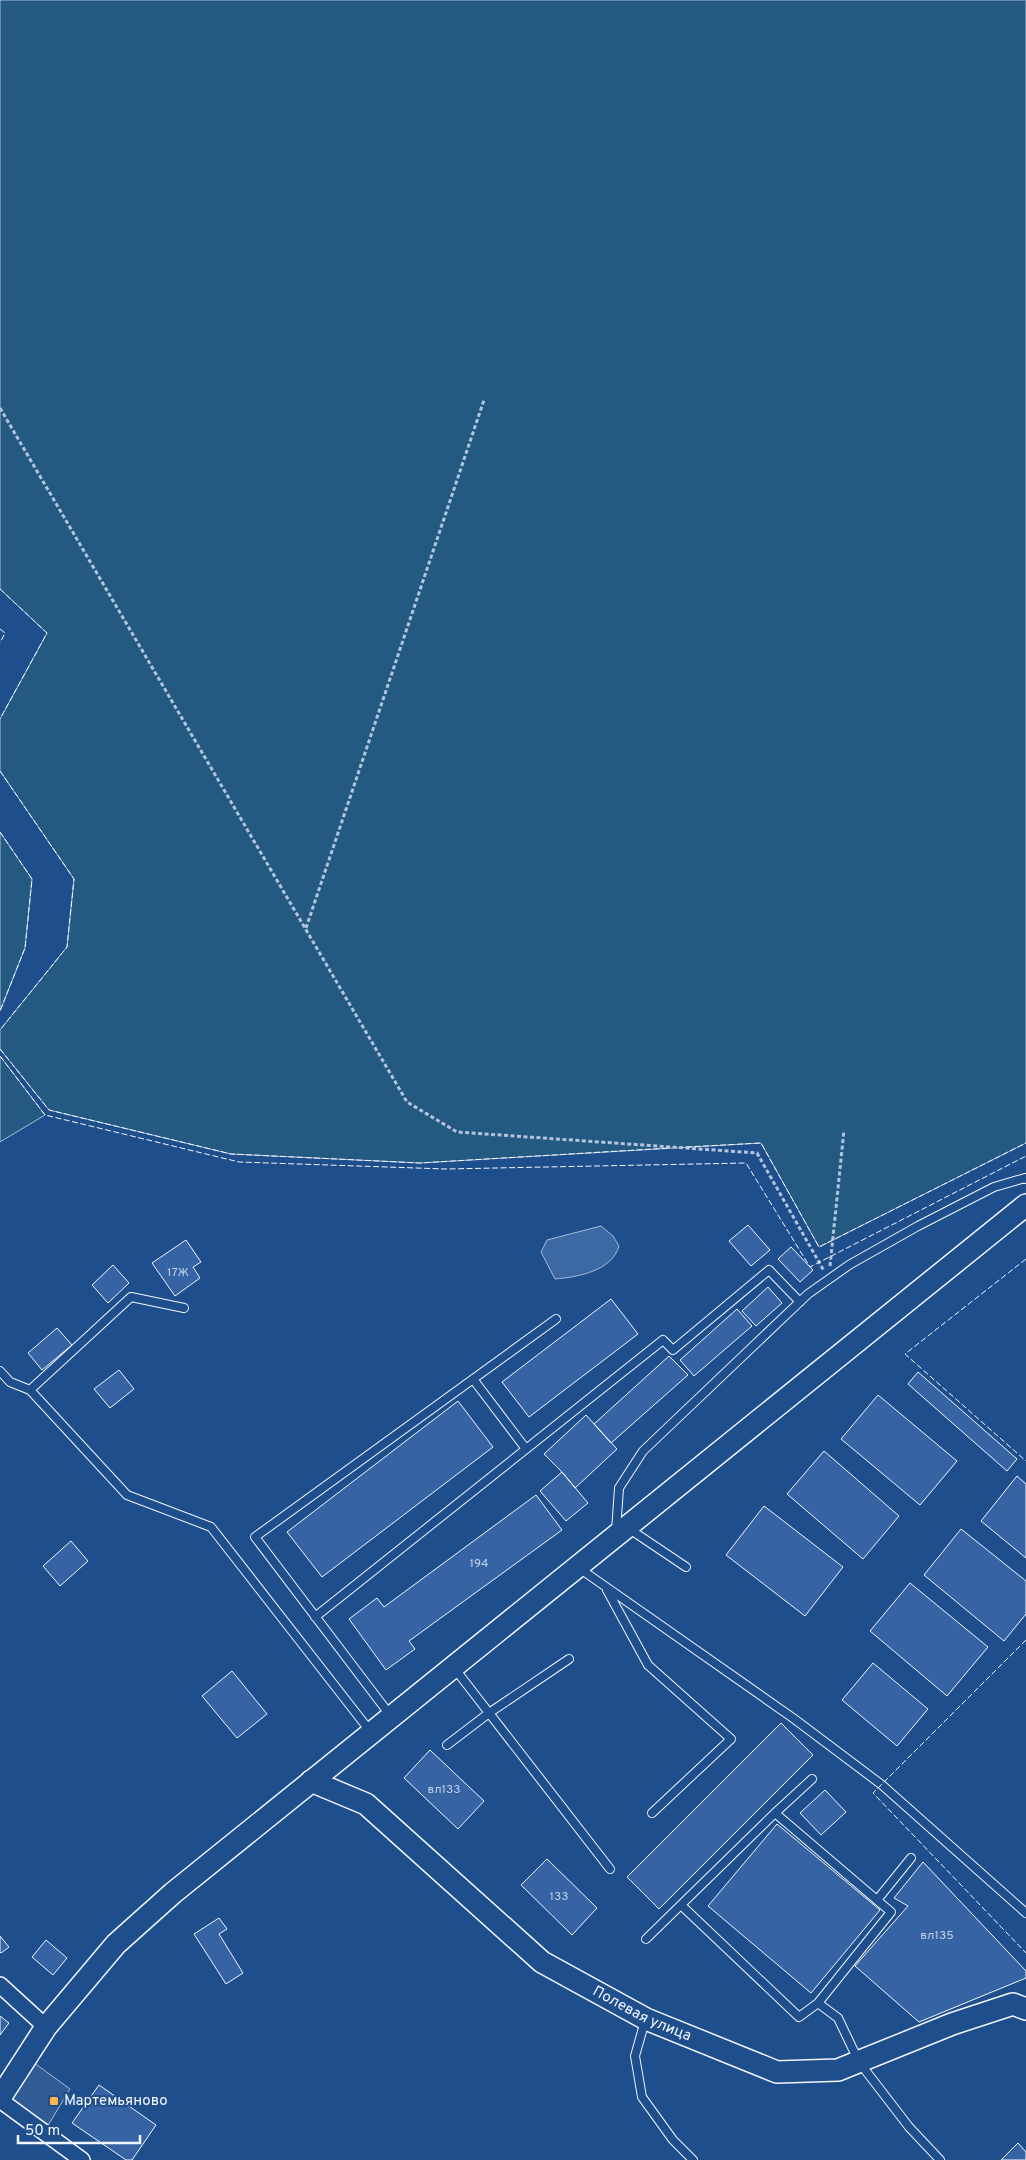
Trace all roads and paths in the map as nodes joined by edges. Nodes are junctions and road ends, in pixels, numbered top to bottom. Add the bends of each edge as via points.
1 (484, 400) dead end
2 (0, 408) edge
3 (305, 929) junction
4 (844, 1130) dead end
5 (1026, 1179) edge
6 (1026, 1204) edge
7 (829, 1279) junction
8 (800, 1302) junction
9 (184, 1308) dead end
10 (556, 1319) dead end
11 (0, 1371) edge
12 (473, 1379) junction
13 (30, 1390) junction
14 (526, 1449) junction
15 (621, 1531) junction
16 (577, 1566) junction
17 (686, 1567) dead end
18 (604, 1586) junction
19 (315, 1617) junction
20 (569, 1659) dead end
21 (454, 1667) junction
22 (489, 1713) junction
23 (391, 1717) junction
24 (371, 1732) junction
25 (447, 1745) dead end
26 (812, 1779) dead end
27 (311, 1782) junction
28 (652, 1813) dead end
29 (775, 1813) junction
30 (911, 1858) dead end
31 (610, 1869) dead end
32 (877, 1900) junction
33 (682, 1905) junction
34 (1026, 1913) edge
35 (646, 1939) dead end
36 (0, 1985) edge
37 (818, 2002) junction
38 (1026, 2009) edge
39 (646, 2019) junction
40 (46, 2027) junction
41 (859, 2062) junction
42 (0, 2099) edge
43 (82, 2160) edge
44 (693, 2160) edge
45 (940, 2160) edge

1 - 3 path
2 - 3 path
3 - 7 path via 406,1102 457,1132 758,1153
4 - 7 path
5 - 7 lane via 994,1187 918,1226
6 - 15 street
7 - 8 lane
8 - 14 lane via 768,1270 673,1350 663,1340
8 - 15 lane via 643,1451 619,1488
9 - 13 lane via 131,1297
10 - 12 lane
11 - 13 lane via 10,1382
12 - 14 lane
12 - 19 lane via 255,1537
13 - 24 lane via 127,1495 211,1527
14 - 19 lane
15 - 16 street
15 - 17 lane
16 - 18 lane
16 - 21 street
18 - 28 lane via 648,1664 731,1739
18 - 34 lane via 793,1718 882,1785
19 - 23 lane
20 - 22 lane
21 - 22 lane
21 - 23 street
22 - 25 lane
22 - 31 lane
23 - 24 street
24 - 27 street
26 - 29 lane
27 - 39 street, Полевая улица via 366,1804 542,1962
27 - 40 street via 173,1893 116,1944
29 - 32 lane
29 - 33 lane
30 - 32 lane
32 - 37 lane via 891,1912
33 - 35 lane
33 - 37 lane via 799,2017
36 - 40 street
37 - 41 lane via 838,2018
38 - 41 street, Полевая улица via 1013,2004 952,2024
39 - 41 street, Полевая улица via 776,2072 838,2070
39 - 44 lane via 635,2056 642,2097 672,2140
40 - 42 street
41 - 45 lane via 909,2127
42 - 43 street

